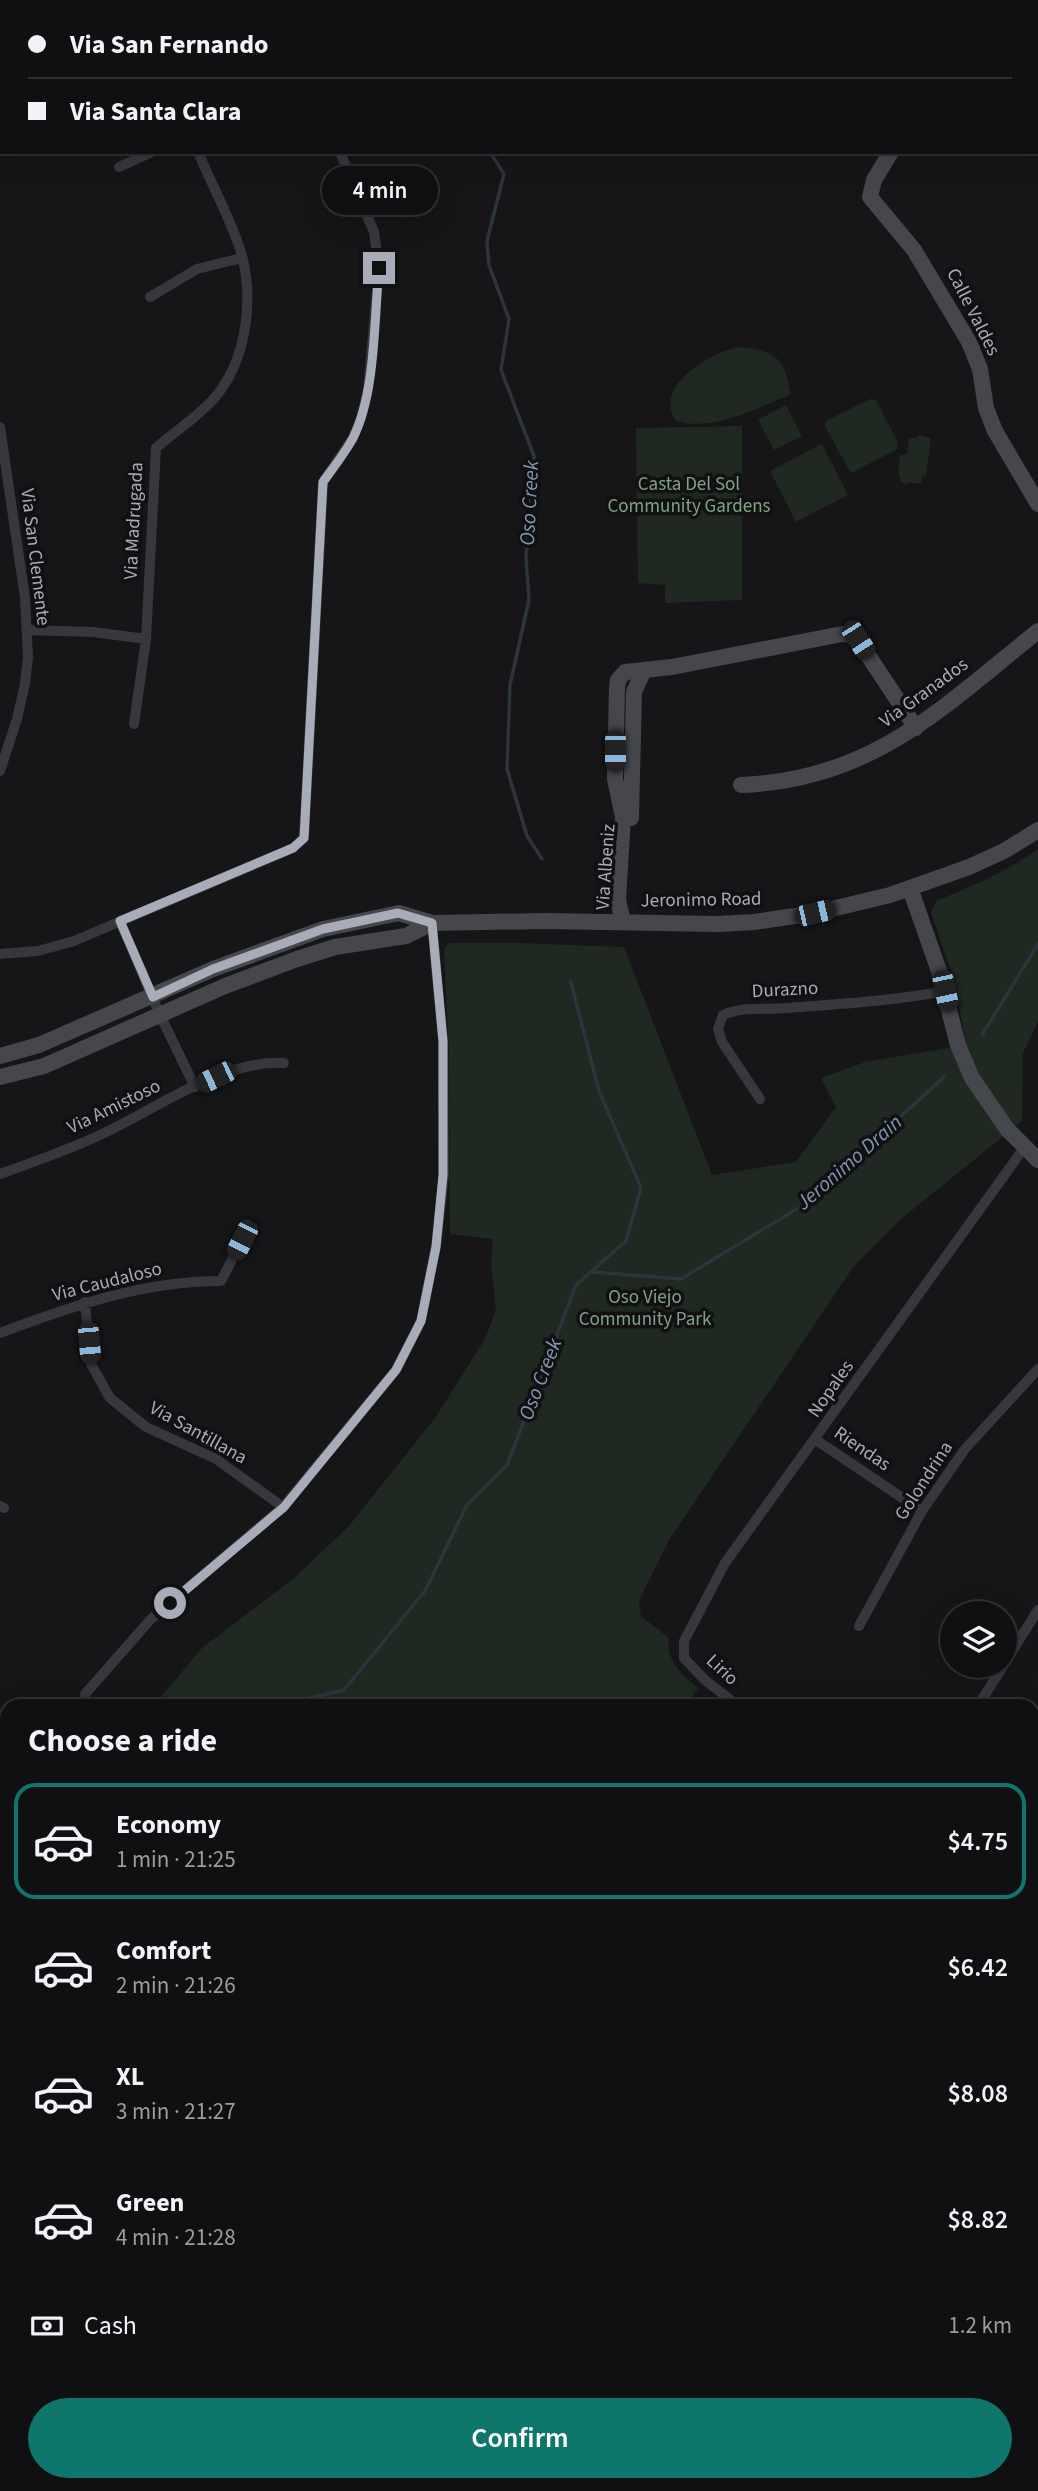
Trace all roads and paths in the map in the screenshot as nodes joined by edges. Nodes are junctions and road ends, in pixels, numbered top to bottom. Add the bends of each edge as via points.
1 (148, 154) edge
2 (199, 154) edge
3 (341, 154) edge
4 (890, 154) edge
5 (119, 167) dead end
6 (242, 258) junction
7 (150, 297) dead end
8 (0, 428) edge
9 (1038, 504) edge
10 (27, 630) junction
11 (1038, 631) edge
12 (146, 639) junction
13 (644, 670) junction
14 (134, 724) dead end
15 (615, 729) junction
16 (634, 729) junction
17 (916, 729) junction
18 (0, 771) edge
19 (741, 785) dead end
20 (1038, 830) edge
21 (910, 888) junction
22 (120, 921) junction
23 (623, 922) junction
24 (432, 923) junction
25 (0, 954) edge
26 (945, 991) junction
27 (153, 997) junction
28 (160, 1015) junction
29 (0, 1056) edge
30 (284, 1063) dead end
31 (0, 1077) edge
32 (195, 1087) junction
33 (760, 1099) dead end
34 (1024, 1149) junction
35 (1038, 1160) edge
36 (0, 1174) edge
37 (242, 1240) dead end
38 (85, 1302) junction
39 (0, 1333) edge
40 (1038, 1369) edge
41 (816, 1440) junction
42 (284, 1507) junction
43 (922, 1511) junction
44 (1038, 1609) edge
45 (859, 1626) dead end
46 (1017, 1644) edge
47 (684, 1658) joint
48 (996, 1678) edge
49 (85, 1694) dead end
50 (729, 1699) edge
51 (982, 1699) edge

1 - 5 street
2 - 6 street, Via Madrugada
3 - 22 street via 374,232 379,268 368,390 361,418 353,439 323,482 304,838 293,848
4 - 9 street, Calle Valdes via 870,197 914,250 969,342 995,431
6 - 7 street via 197,269
6 - 12 street, Via Madrugada via 247,308 229,377 197,415 156,448
8 - 10 street, Via San Clemente
10 - 12 street
10 - 18 street, Via San Clemente via 25,684
11 - 17 street, Via Granados
12 - 14 street, Via Madrugada
13 - 15 street, Via Albeniz via 621,675
13 - 16 street, Via Albeniz via 634,692
13 - 17 street, Via Albeniz via 851,635
15 - 16 street
15 - 23 street, Via Albeniz via 615,779 623,817 618,900
16 - 23 street, Via Albeniz
17 - 19 street, Via Granados via 847,764 785,782
20 - 21 street, Jeronimo Road via 1004,851
21 - 23 street, Jeronimo Road via 815,913 754,922
21 - 26 street
22 - 25 street via 38,951
22 - 27 street
23 - 24 street, Jeronimo Road
24 - 27 street, Jeronimo Road via 398,913 323,929 213,969
24 - 28 street, Jeronimo Road via 406,936 335,947 297,959
24 - 42 street via 443,1041 443,1175 436,1247 421,1321 396,1370
26 - 33 street, Durazno via 894,1000 736,1009 723,1016 718,1030 722,1042
26 - 34 street via 958,1045 972,1078
27 - 28 street
27 - 29 street, Jeronimo Road via 39,1045
28 - 31 street, Jeronimo Road via 44,1066
28 - 32 street
30 - 32 street, Via Amistoso via 249,1065
32 - 36 street, Via Amistoso via 102,1134
34 - 35 street
34 - 41 street, Nopales
37 - 38 street, Via Caudaloso via 221,1281 159,1285
38 - 39 street, Via Caudaloso
38 - 42 street, Via Santillana via 91,1364 110,1398 146,1427 216,1459
40 - 43 street, Golondrina via 965,1449
41 - 43 street, Riendas
41 - 47 street, Nopales via 725,1563 684,1641
42 - 49 street via 151,1619
43 - 45 street, Golondrina
44 - 46 street
47 - 50 street, Lirio
48 - 51 street

